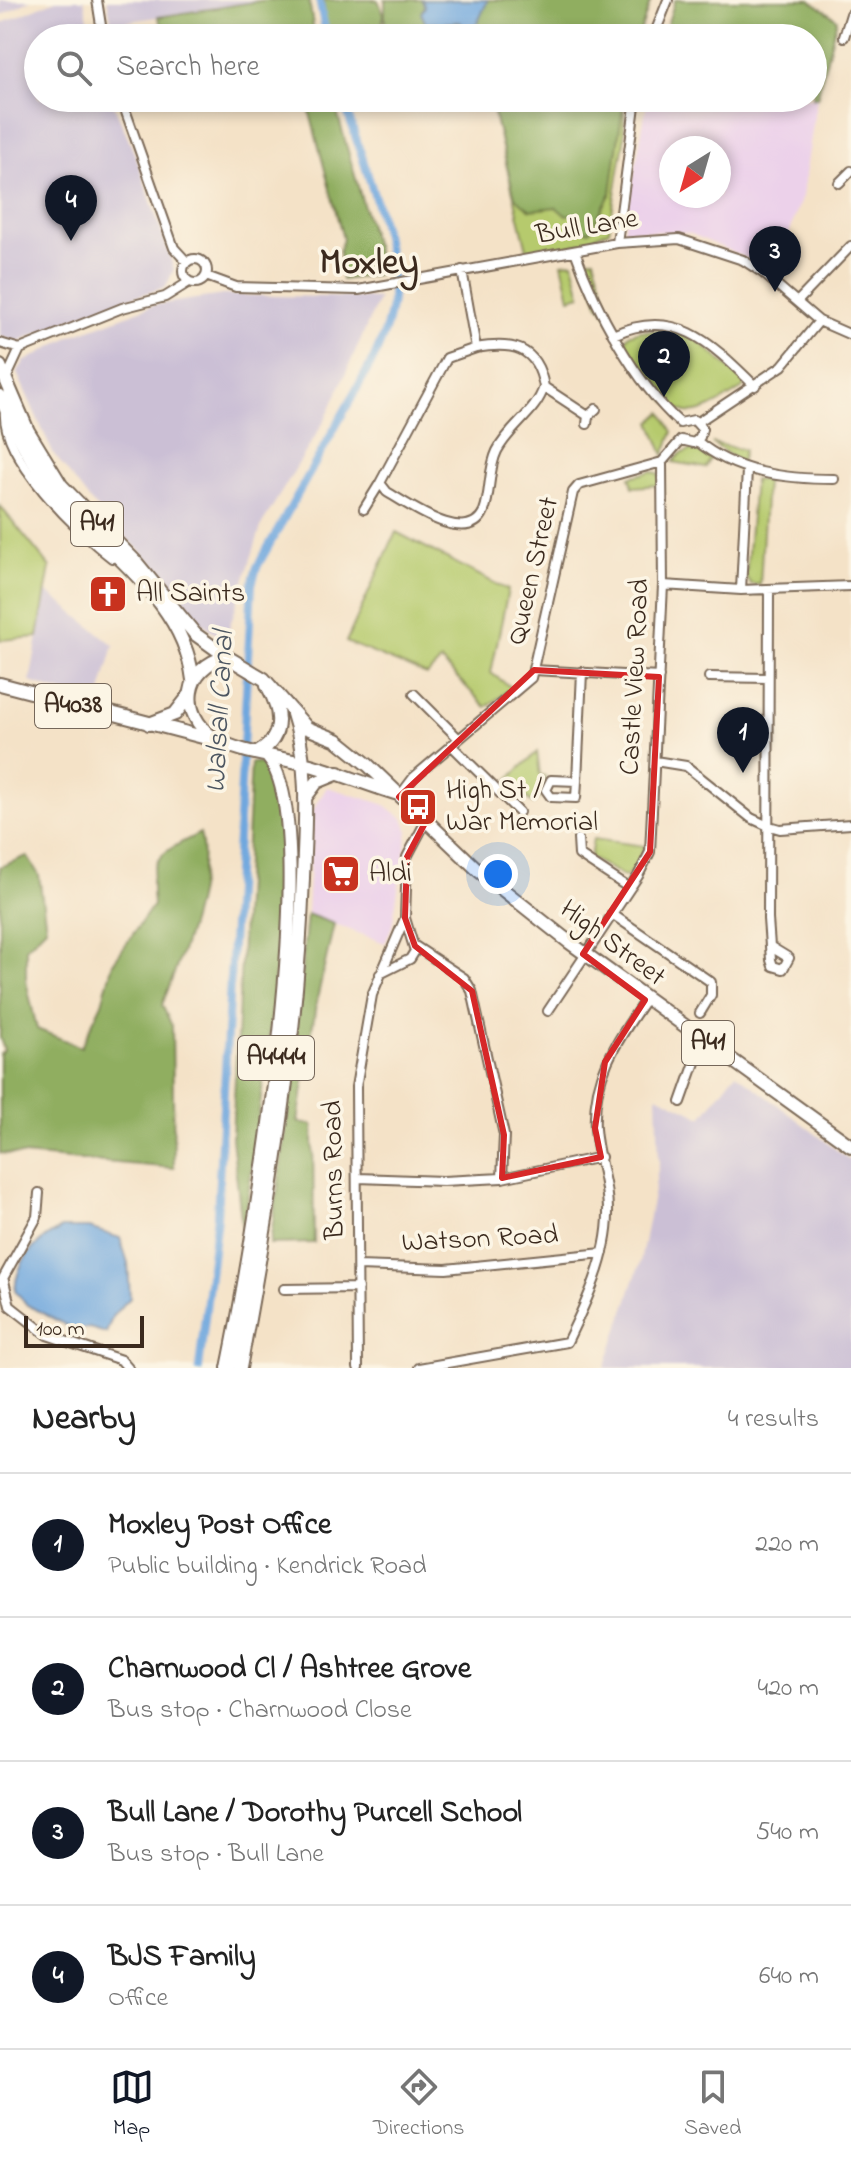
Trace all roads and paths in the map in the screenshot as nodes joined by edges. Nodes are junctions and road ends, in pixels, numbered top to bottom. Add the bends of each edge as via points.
1 (97, 0) edge
2 (668, 0) edge
3 (851, 14) edge
4 (101, 24) edge
5 (659, 24) edge
6 (844, 37) dead end
7 (126, 112) edge
8 (634, 112) edge
9 (851, 171) edge
10 (839, 183) dead end
11 (617, 243) junction
12 (851, 246) edge
13 (575, 251) junction
14 (187, 262) junction
15 (462, 270) junction
16 (206, 276) junction
17 (189, 282) junction
18 (797, 302) junction
19 (819, 321) junction
20 (613, 335) junction
21 (851, 335) edge
22 (0, 343) edge
23 (476, 348) junction
24 (20, 349) junction
25 (0, 366) edge
26 (755, 386) junction
27 (544, 387) junction
28 (4, 396) edge
29 (596, 409) dead end
30 (698, 422) junction
31 (680, 423) junction
32 (681, 440) junction
33 (697, 441) junction
34 (662, 462) junction
35 (747, 470) junction
36 (834, 479) dead end
37 (380, 483) junction
38 (364, 509) dead end
39 (663, 585) junction
40 (851, 586) edge
41 (741, 590) junction
42 (769, 590) junction
43 (231, 658) junction
44 (534, 670) junction
45 (582, 672) junction
46 (260, 676) junction
47 (659, 677) junction
48 (709, 677) dead end
49 (768, 678) junction
50 (193, 680) junction
51 (0, 684) edge
52 (414, 694) dead end
53 (189, 696) junction
54 (291, 708) junction
55 (146, 724) junction
56 (454, 741) junction
57 (224, 743) junction
58 (257, 751) junction
59 (353, 753) junction
60 (655, 761) junction
61 (303, 763) junction
62 (342, 774) junction
63 (577, 781) dead end
64 (397, 795) junction
65 (305, 798) junction
66 (519, 812) dead end
67 (425, 823) junction
68 (851, 824) edge
69 (766, 825) junction
70 (578, 839) dead end
71 (629, 888) junction
72 (612, 914) junction
73 (405, 918) junction
74 (395, 940) junction
75 (413, 943) junction
76 (771, 947) dead end
77 (391, 951) junction
78 (583, 954) junction
79 (406, 960) junction
80 (436, 961) junction
81 (379, 974) junction
82 (645, 1000) junction
83 (548, 1011) dead end
84 (700, 1013) dead end
85 (703, 1040) junction
86 (681, 1102) dead end
87 (851, 1146) edge
88 (601, 1157) junction
89 (358, 1178) junction
90 (502, 1178) junction
91 (39, 1193) dead end
92 (603, 1253) junction
93 (358, 1266) junction
94 (2, 1282) edge
95 (358, 1288) junction
96 (284, 1289) dead end
97 (128, 1368) edge
98 (228, 1368) edge
99 (240, 1368) edge
100 (358, 1368) edge
101 (419, 1368) edge

1 - 4 street
2 - 5 street
3 - 6 street
7 - 14 street via 174,248
8 - 11 street
9 - 10 street
11 - 13 street, Bull Lane
11 - 18 street, Bull Lane via 667,238 701,244 763,273
12 - 18 street
13 - 15 street, Bull Lane
13 - 20 street via 591,299
14 - 16 street via 202,262
14 - 17 street via 183,272
15 - 16 street, Bull Lane via 380,287 236,287
15 - 23 street
16 - 17 street
17 - 24 street via 165,297 122,308
18 - 19 street, Bull Lane
19 - 21 street, Bull Lane
19 - 26 street via 782,366
20 - 26 street via 652,324 695,333
20 - 31 street
22 - 24 street
23 - 27 street via 519,346 535,364
23 - 37 street via 447,358
24 - 28 street via 7,371
25 - 28 main road, A41
26 - 30 street
27 - 29 street via 587,420
27 - 37 street via 534,408 495,454 484,511 477,521 449,525 387,492
28 - 43 main road, A41 via 61,485 136,562 188,627
28 - 50 main road, A41 via 35,465 55,492 144,583 182,641
30 - 31 street
30 - 33 street via 702,433
31 - 32 street
32 - 33 street
32 - 34 street
33 - 35 street
34 - 39 street, Castle View Road
34 - 44 street, Queen Street via 579,485 573,492
35 - 36 street
35 - 41 street
37 - 38 street
39 - 41 street
39 - 47 street, Castle View Road
40 - 42 street
41 - 42 street
42 - 49 street
43 - 46 main road, A41
43 - 50 main road via 207,664
44 - 45 street
44 - 56 street, Queen Street via 526,684
45 - 47 street
45 - 63 street
46 - 54 main road, A41
46 - 58 main road via 274,697 279,721 273,740
47 - 60 street, Castle View Road
48 - 49 street
49 - 69 street
50 - 53 main road, A41
51 - 55 main road, A4038
52 - 56 street
53 - 55 main road, A4038 via 175,714
53 - 57 main road via 199,726
54 - 59 main road, High Street / A41 via 307,728
54 - 61 main road, A4444
55 - 57 main road, A4038
56 - 64 street, Queen Street
56 - 66 street
57 - 58 main road, A41
58 - 61 main road, High Street / A41
58 - 98 main road, A4444 via 280,773 289,815 289,907 265,1151
59 - 62 main road via 355,763
59 - 64 main road, High Street / A41
60 - 69 street via 686,766
60 - 71 street, Castle View Road via 650,852
61 - 62 main road, High Street / A41
61 - 65 main road, A4444
62 - 64 main road, High Street / A41
62 - 65 main road via 317,782
64 - 67 main road, High Street / A41
65 - 99 main road, A4444 via 302,909 285,1092
67 - 73 street via 407,857
67 - 78 main road, High Street / A41
68 - 69 street via 780,829
69 - 76 street
70 - 71 street via 579,855
71 - 72 street, Castle View Road
72 - 78 street, Castle View Road
72 - 84 street via 711,982 711,995
73 - 74 street, Burns Road
73 - 75 street
74 - 75 street via 403,936
74 - 77 street, Burns Road
75 - 79 street
75 - 80 street
77 - 79 street
77 - 81 street, Burns Road
78 - 82 main road, High Street / A41
78 - 83 street, Castle View Road
79 - 80 street
79 - 81 street
80 - 90 street via 464,978 475,1001 504,1135
81 - 89 street, Burns Road via 356,1087
82 - 85 main road, High Street / A41
82 - 88 street via 605,1062 595,1128
85 - 86 street
85 - 87 main road, High Street / A41
88 - 90 street
88 - 92 street via 609,1216
89 - 90 street
89 - 93 street, Burns Road
91 - 94 street via 37,1217
92 - 93 street, Watson Road via 446,1269
92 - 101 street via 564,1344
93 - 95 street, Burns Road
94 - 97 street via 10,1306 47,1335 121,1360
95 - 96 street
95 - 100 street, Burns Road

